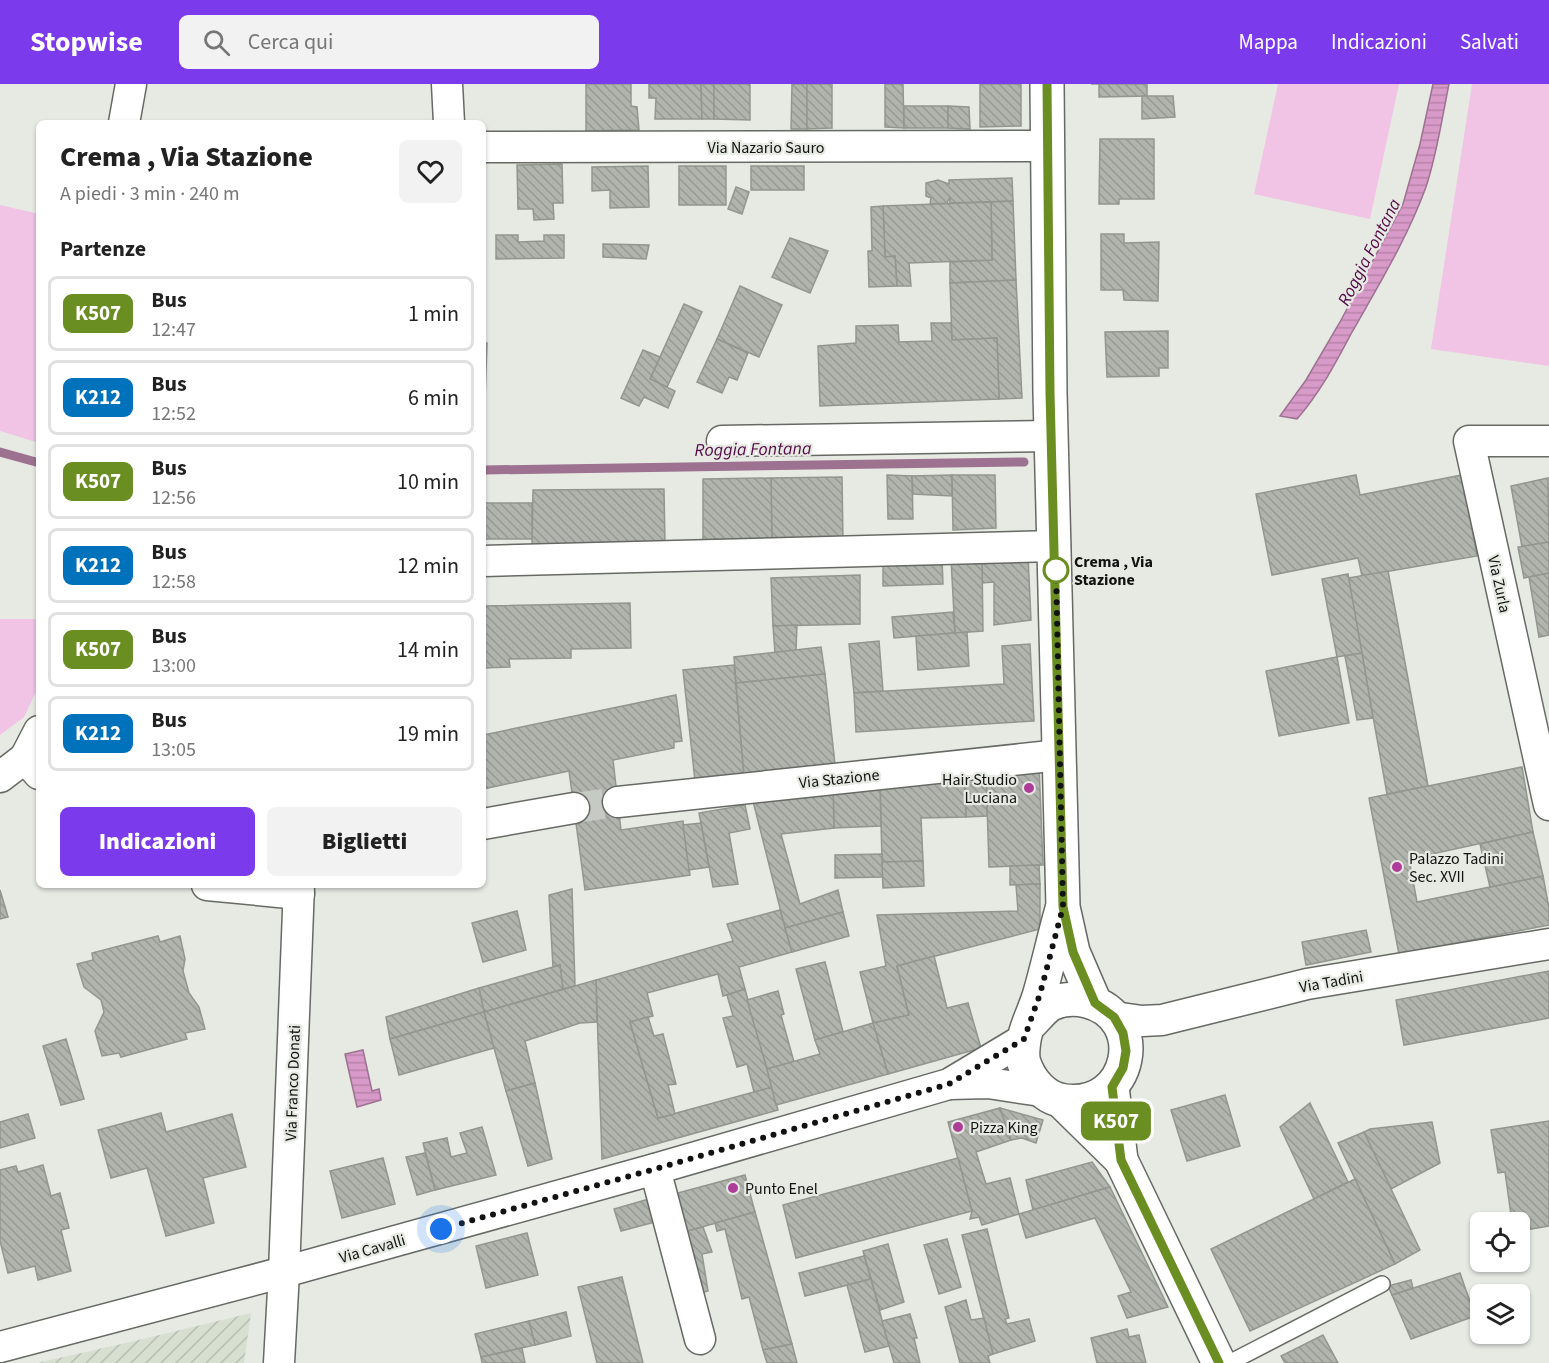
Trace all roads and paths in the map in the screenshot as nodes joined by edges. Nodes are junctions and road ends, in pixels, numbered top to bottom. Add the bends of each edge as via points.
1 (131, 84) edge
2 (447, 84) edge
3 (1047, 84) edge
4 (124, 120) edge
5 (449, 120) edge
6 (1048, 146) junction
7 (486, 147) edge
8 (1052, 435) junction
9 (722, 441) dead end
10 (1549, 441) edge
11 (1055, 546) junction
12 (486, 561) edge
13 (36, 746) edge
14 (1060, 755) junction
15 (32, 766) edge
16 (0, 777) edge
17 (618, 802) tunnel mouth
18 (1549, 805) edge
19 (574, 808) tunnel mouth
20 (486, 823) edge
21 (276, 888) edge
22 (299, 889) edge
23 (1063, 907) junction
24 (1549, 944) edge
25 (1105, 1010) junction
26 (1027, 1031) junction
27 (949, 1084) junction
28 (1112, 1087) junction
29 (1051, 1096) junction
30 (1121, 1160) junction
31 (655, 1169) junction
32 (284, 1272) junction
33 (1382, 1284) dead end
34 (700, 1339) dead end
35 (0, 1347) edge
36 (279, 1363) edge
37 (1219, 1363) edge
38 (1229, 1363) edge

1 - 4 street
2 - 5 street
3 - 6 street
6 - 7 street, Via Nazario Sauro
6 - 8 street
8 - 9 street
8 - 11 street
10 - 18 street, Via Zurla via 1469,441
11 - 12 street
11 - 14 street
13 - 15 street
14 - 17 street, Via Stazione
14 - 23 street
15 - 16 street
19 - 20 street
21 - 22 street, Via Franco Donati
22 - 32 street, Via Franco Donati
23 - 25 street via 1073,952
23 - 26 street
24 - 25 street, Via Tadini via 1307,984 1162,1020 1142,1022
25 - 26 street via 1068,999 1050,1005
25 - 28 street via 1123,1033 1126,1051 1123,1068
26 - 27 street, Via Cavalli
26 - 29 street via 1023,1060 1029,1077
27 - 29 street, Via Cavalli via 988,1083
27 - 31 street, Via Cavalli
28 - 29 street via 1079,1103
28 - 30 street
29 - 30 street
30 - 37 street
31 - 32 street, Via Cavalli
31 - 34 street
32 - 35 street, Via Cavalli
32 - 36 street, Via Franco Donati
33 - 38 lane

